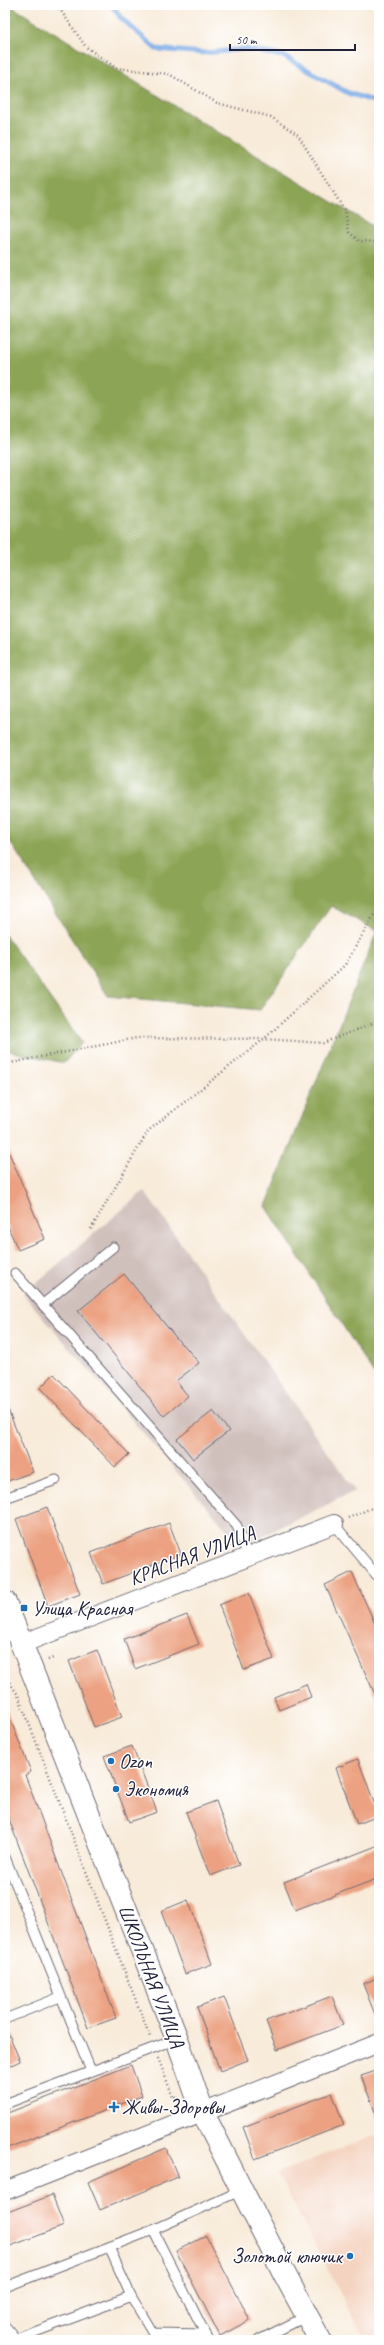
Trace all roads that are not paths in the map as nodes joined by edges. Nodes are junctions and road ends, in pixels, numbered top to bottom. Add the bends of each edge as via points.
1 (113, 1247) dead end
2 (14, 1273) dead end
3 (42, 1305) junction
4 (56, 1480) dead end
5 (5, 1498) edge
6 (334, 1524) joint
7 (248, 1557) junction
8 (379, 1578) edge
9 (5, 1602) edge
10 (14, 1638) edge
11 (5, 1857) edge
12 (60, 1997) junction
13 (5, 2019) edge
14 (177, 2038) junction
15 (379, 2043) edge
16 (92, 2071) junction
17 (5, 2104) edge
18 (203, 2113) junction
19 (242, 2190) junction
20 (5, 2191) edge
21 (153, 2230) junction
22 (109, 2247) junction
23 (5, 2287) edge
24 (131, 2296) junction
25 (307, 2316) junction
26 (5, 2326) edge
27 (208, 2337) edge
28 (259, 2340) edge
29 (320, 2340) edge

1 - 3 lane
2 - 3 lane
3 - 7 lane via 237,1526
4 - 5 lane
6 - 7 street, КРАСНАЯ УЛИЦА
6 - 8 lane
7 - 10 street, КРАСНАЯ УЛИЦА
9 - 10 street, ШКОЛЬНАЯ УЛИЦА
10 - 14 street, ШКОЛЬНАЯ УЛИЦА
11 - 12 lane
12 - 13 lane
12 - 16 lane
14 - 16 lane
14 - 18 street, ШКОЛЬНАЯ УЛИЦА
15 - 18 street
16 - 17 lane
18 - 19 street, ШКОЛЬНАЯ УЛИЦА
18 - 20 street
19 - 21 lane
19 - 25 street, ШКОЛЬНАЯ УЛИЦА
21 - 22 lane
21 - 27 lane
22 - 23 lane
22 - 24 lane
24 - 26 lane via 16,2339
24 - 27 lane via 153,2334
25 - 28 lane
25 - 29 street, ШКОЛЬНАЯ УЛИЦА

